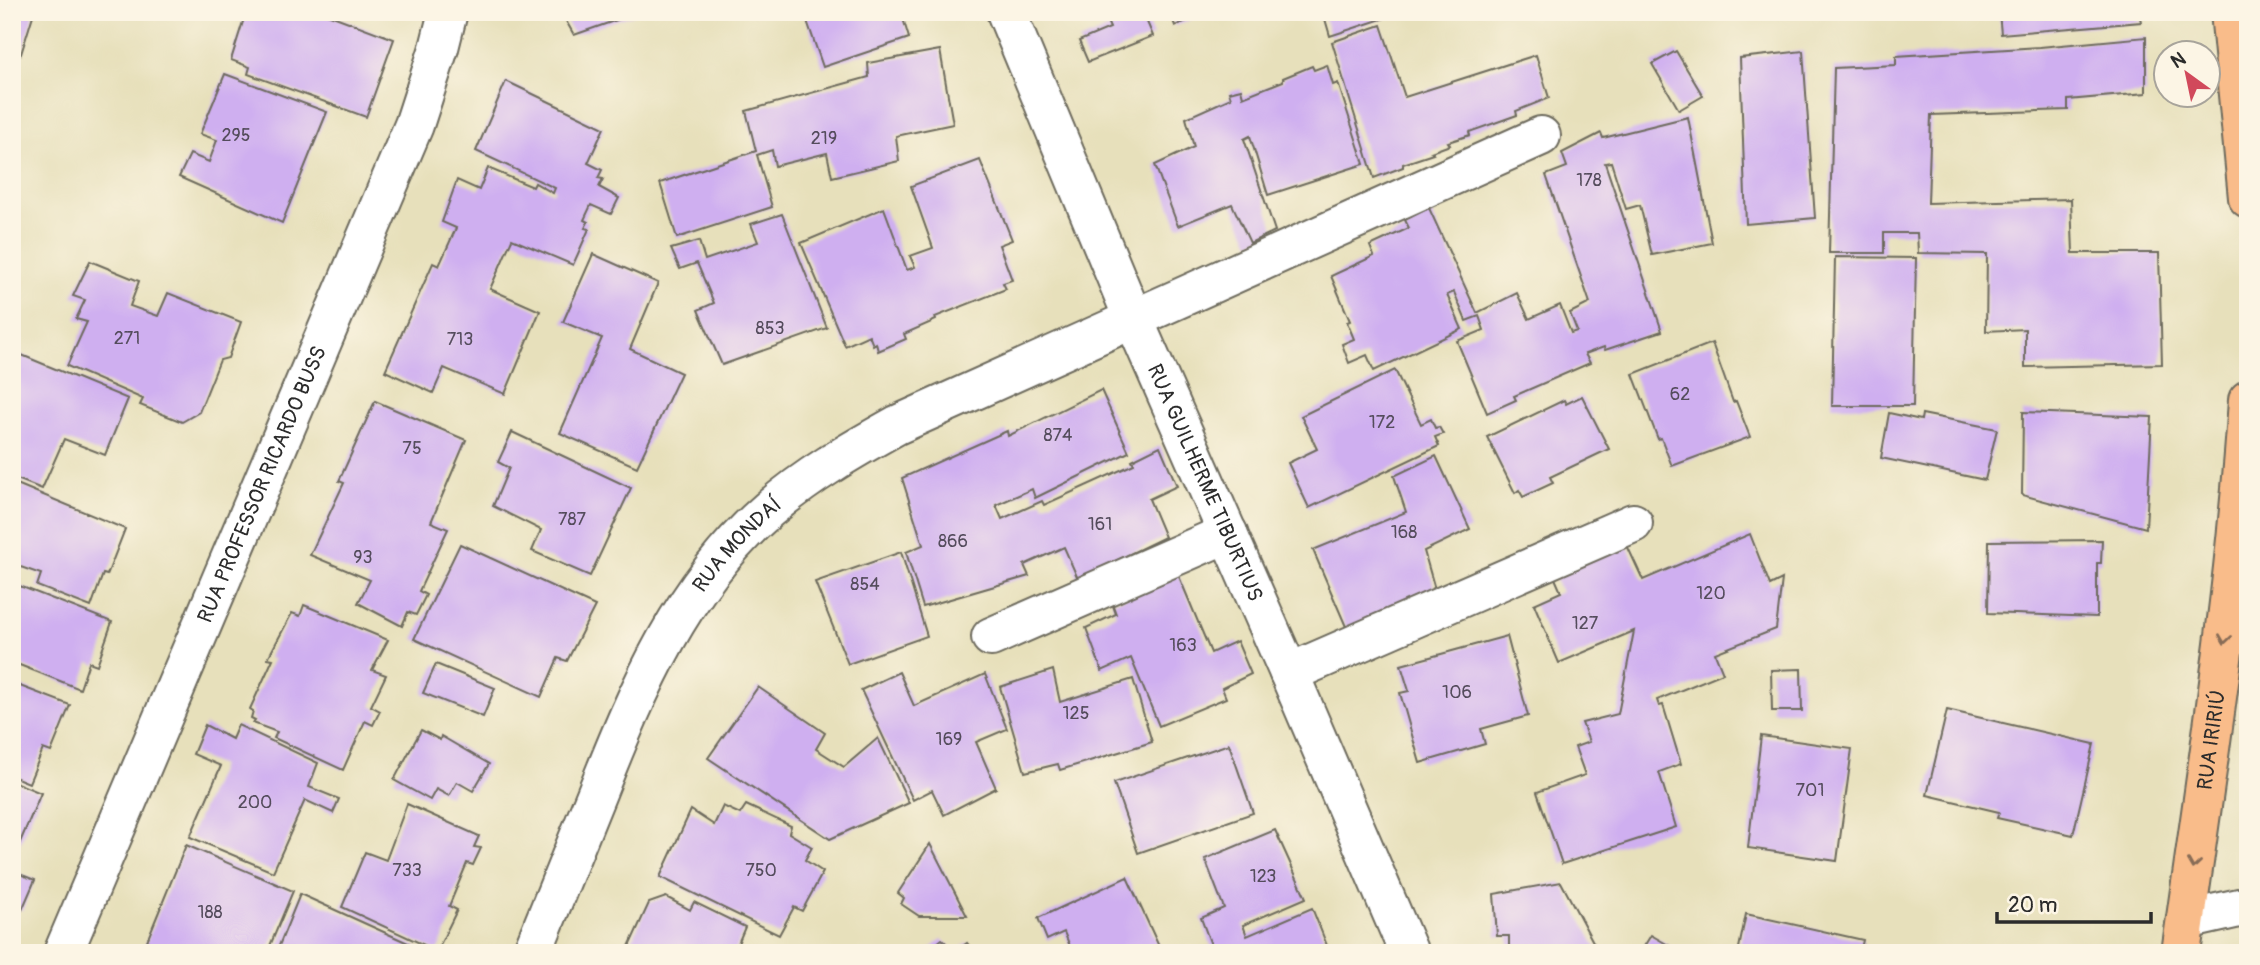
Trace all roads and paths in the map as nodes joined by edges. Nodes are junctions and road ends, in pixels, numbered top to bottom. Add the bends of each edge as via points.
1 (448, 12) edge
2 (1006, 12) edge
3 (2230, 12) edge
4 (2245, 124) edge
5 (1541, 135) dead end
6 (2248, 198) edge
7 (1133, 318) junction
8 (2248, 400) edge
9 (1633, 523) dead end
10 (1228, 533) junction
11 (991, 637) dead end
12 (1289, 673) junction
13 (2248, 906) edge
14 (2183, 936) edge
15 (63, 953) edge
16 (532, 953) edge
17 (1409, 953) edge

1 - 15 street, RUA PROFESSOR RICARDO BUSS via 414,125
2 - 7 street, RUA GUILHERME TIBURTIUS
3 - 4 main road
4 - 6 main road
5 - 7 street, RUA MONDAÍ
7 - 10 street, RUA GUILHERME TIBURTIUS
7 - 16 street, RUA MONDAÍ via 897,425 840,457 768,510 722,558 670,629 631,707
8 -> 14 main road, RUA IRIRIÚ via 2229,606
9 - 12 street
10 - 11 street
10 - 12 street, RUA GUILHERME TIBURTIUS
12 - 17 street, RUA GUILHERME TIBURTIUS
13 - 14 street

